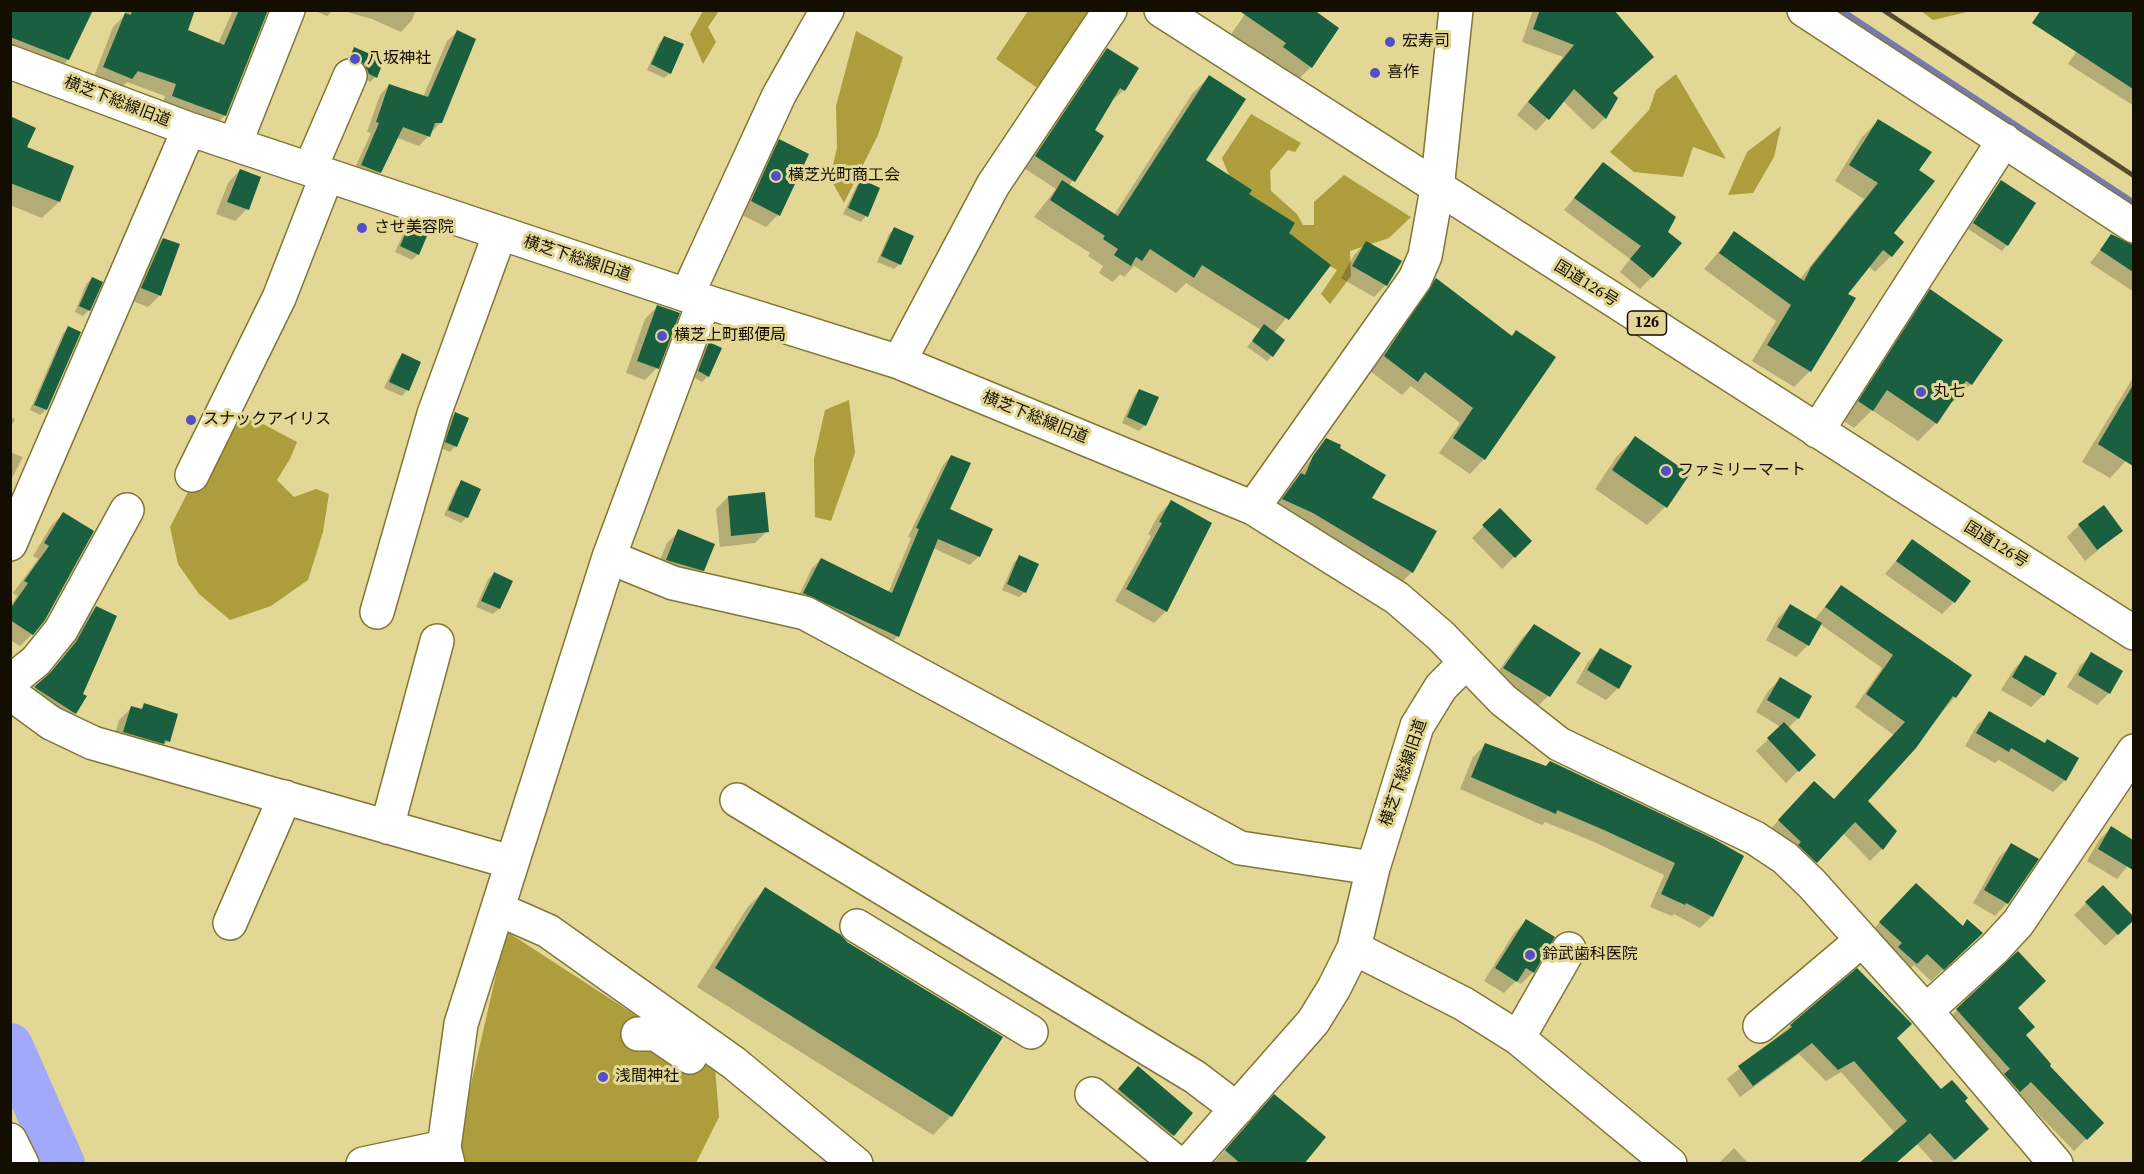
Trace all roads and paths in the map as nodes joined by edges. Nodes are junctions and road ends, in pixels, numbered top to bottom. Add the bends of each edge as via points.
1 (288, 10) edge
2 (827, 10) edge
3 (1110, 10) edge
4 (1161, 10) edge
5 (1456, 10) edge
6 (1804, 10) edge
7 (10, 62) edge
8 (350, 76) dead end
9 (189, 129) junction
10 (2004, 140) junction
11 (235, 144) junction
12 (318, 172) junction
13 (1437, 189) junction
14 (2133, 226) edge
15 (500, 233) junction
16 (695, 298) junction
17 (899, 362) junction
18 (1817, 431) junction
19 (192, 475) dead end
20 (1253, 508) junction
21 (127, 510) dead end
22 (10, 544) edge
23 (609, 557) junction
24 (378, 612) dead end
25 (2133, 633) edge
26 (437, 641) dead end
27 (1466, 663) junction
28 (10, 682) edge
29 (10, 693) edge
30 (2133, 751) edge
31 (285, 797) junction
32 (737, 800) dead end
33 (387, 827) junction
34 (511, 862) junction
35 (1373, 868) junction
36 (498, 909) junction
37 (230, 923) dead end
38 (857, 926) dead end
39 (1862, 940) junction
40 (1354, 948) junction
41 (1569, 949) dead end
42 (1044, 1010) junction
43 (1926, 1011) junction
44 (1760, 1026) dead end
45 (638, 1034) dead end
46 (1518, 1038) junction
47 (734, 1063) junction
48 (1092, 1094) dead end
49 (1237, 1109) junction
50 (10, 1140) edge
51 (446, 1155) edge
52 (22, 1164) edge
53 (363, 1164) edge
54 (856, 1164) edge
55 (1178, 1164) edge
56 (1188, 1164) edge
57 (1670, 1164) edge
58 (2056, 1164) edge

1 - 11 main road
2 - 16 main road via 774,106
3 - 17 main road via 993,185
4 - 13 main road, 国道126号 / 126
5 - 13 main road
6 - 10 main road
7 - 9 main road, 横芝下総線旧道
8 - 12 main road
9 - 11 main road, 横芝下総線旧道
9 - 22 main road
10 - 14 main road
10 - 18 main road
11 - 12 main road, 横芝下総線旧道
12 - 15 main road, 横芝下総線旧道
12 - 19 main road via 279,298
13 - 18 main road, 国道126号 / 126
13 - 20 main road via 1425,256 1415,279
15 - 16 main road, 横芝下総線旧道
15 - 24 main road via 434,414
16 - 17 main road, 横芝下総線旧道
16 - 23 main road
17 - 20 main road, 横芝下総線旧道
18 - 25 main road, 国道126号 / 126
20 - 27 main road, 横芝下総線旧道 via 1397,598
21 - 28 main road via 61,630 36,661
23 - 34 main road
23 - 35 main road via 673,583 805,613 1240,848
26 - 33 main road
27 - 35 main road, 横芝下総線旧道 via 1441,687 1417,726
27 - 39 main road via 1503,700 1559,744 1755,838 1785,858
29 - 31 main road via 51,723 93,743
30 - 43 main road via 2018,923
31 - 33 main road
31 - 37 main road
32 - 42 main road
33 - 34 main road
34 - 36 main road
35 - 40 main road, 横芝下総線旧道
36 - 47 main road via 548,932
36 - 51 main road via 462,1024
38 - 42 main road
39 - 43 main road
39 - 44 main road
40 - 46 main road via 1464,1004
40 - 49 main road, 横芝下総線旧道 via 1313,1023
41 - 46 main road
42 - 49 main road via 1196,1077
43 - 58 main road
45 - 47 main road via 656,1034 710,1071
46 - 57 main road
47 - 54 main road
48 - 55 main road
49 - 56 main road, 横芝下総線旧道
50 - 52 main road
51 - 53 main road

